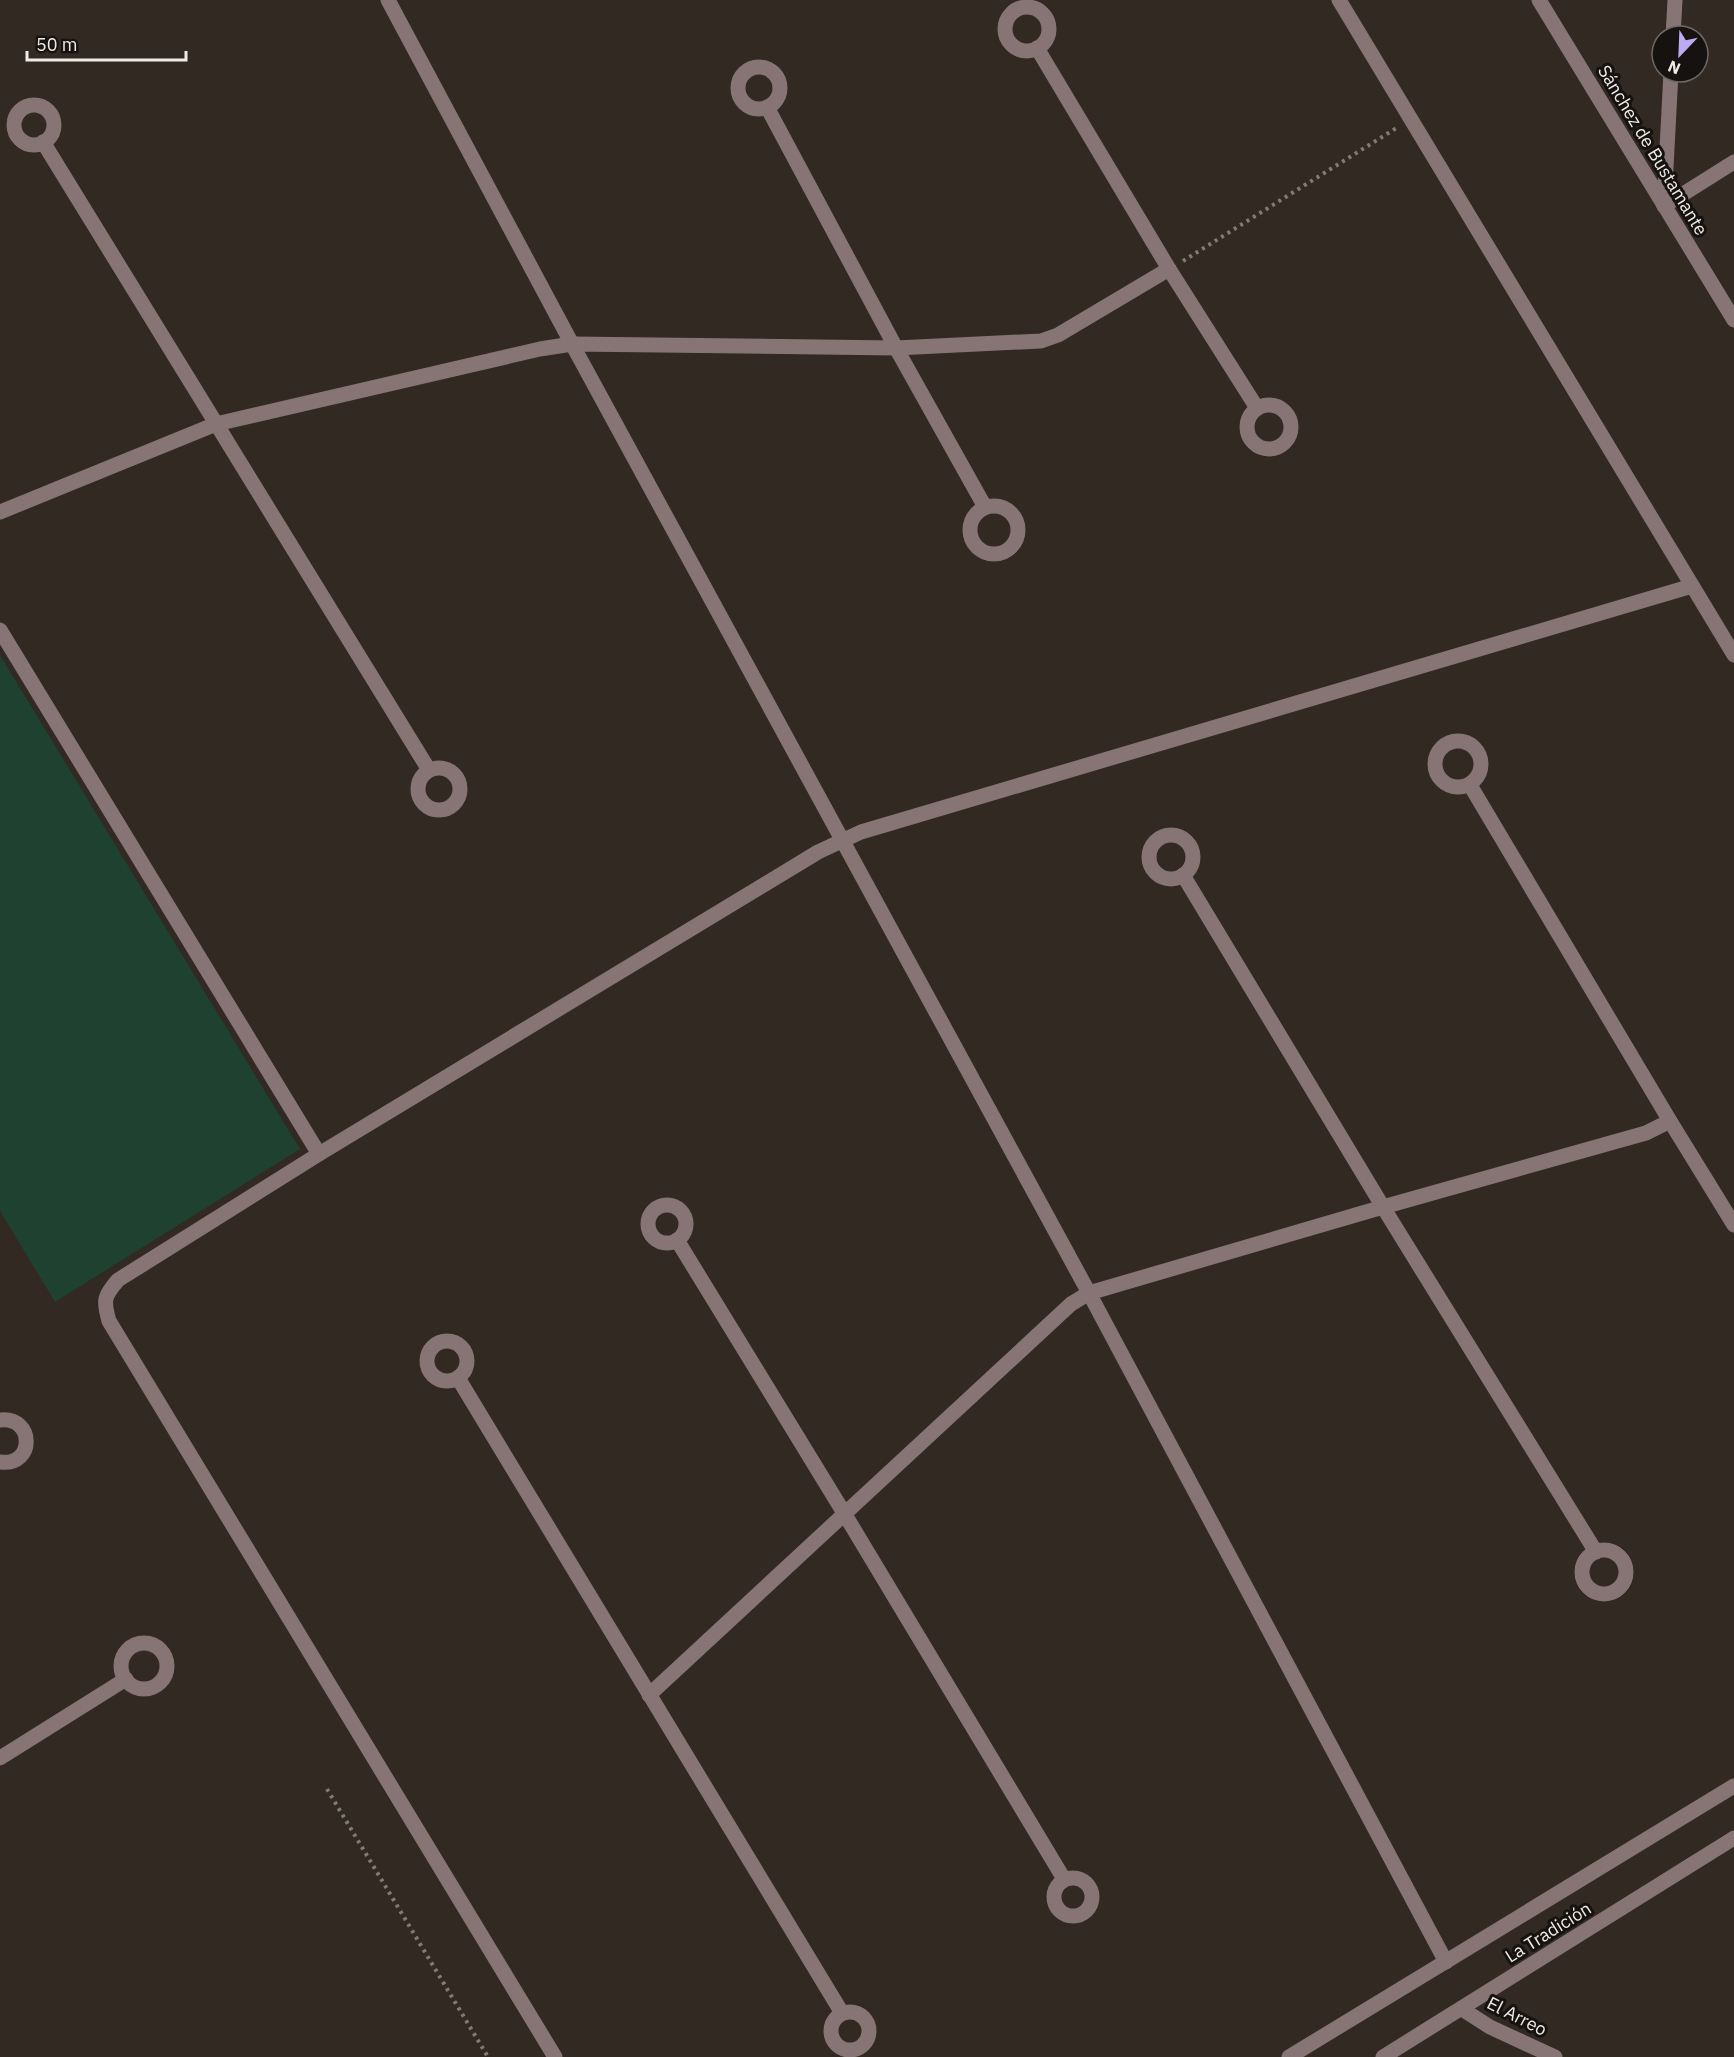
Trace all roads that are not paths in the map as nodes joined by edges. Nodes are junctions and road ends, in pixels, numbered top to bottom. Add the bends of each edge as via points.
1 (388, 0) edge
2 (1339, 0) edge
3 (1539, 0) edge
4 (1675, 0) edge
5 (1674, 24) edge
6 (1037, 48) dead end
7 (1670, 84) edge
8 (767, 107) dead end
9 (43, 142) dead end
10 (1734, 162) edge
11 (1665, 206) junction
12 (1169, 269) junction
13 (1734, 320) edge
14 (572, 344) junction
15 (896, 348) junction
16 (1257, 408) dead end
17 (216, 424) junction
18 (985, 507) dead end
19 (0, 512) edge
20 (1692, 586) junction
21 (0, 630) edge
22 (1734, 655) edge
23 (429, 770) dead end
24 (1470, 785) dead end
25 (842, 840) junction
26 (1183, 875) dead end
27 (1670, 1121) junction
28 (319, 1154) junction
29 (1383, 1207) junction
30 (1734, 1225) edge
31 (677, 1240) dead end
32 (1089, 1293) junction
33 (458, 1378) dead end
34 (0, 1420) edge
35 (0, 1462) edge
36 (844, 1513) junction
37 (1596, 1552) dead end
38 (126, 1679) dead end
39 (649, 1695) junction
40 (0, 1758) edge
41 (1734, 1786) edge
42 (1734, 1838) edge
43 (1064, 1880) dead end
44 (1446, 1962) junction
45 (1462, 2009) junction
46 (842, 2013) dead end
47 (555, 2057) edge
48 (1289, 2057) edge
49 (1383, 2057) edge
50 (1555, 2057) edge

1 - 14 street
2 - 20 street
3 - 11 street, Sánchez de Bustamante
4 - 5 street
6 - 12 street
7 - 11 street
8 - 15 street
9 - 17 street
10 - 11 street
11 - 13 street, Sánchez de Bustamante
12 - 15 street via 1059,335 1041,340
12 - 16 street
14 - 15 street
14 - 17 street
14 - 25 street
15 - 18 street
17 - 19 street
17 - 23 street
20 - 22 street
20 - 25 street
21 - 28 street
24 - 27 street
25 - 28 street
25 - 32 street
26 - 29 street
27 - 29 street via 1646,1133
27 - 30 street
28 - 47 street via 118,1280 106,1294 105,1307 109,1321
29 - 32 street
29 - 37 street
31 - 36 street
32 - 36 street via 1071,1304
32 - 44 street
33 - 39 street
34 - 35 street via 16,1423 27,1441 18,1458
36 - 39 street
36 - 43 street
38 - 40 street
39 - 46 street
41 - 44 street
42 - 45 street, La Tradición
44 - 48 street
45 - 49 street, La Tradición
45 - 50 street, El Arreo via 1490,2027

